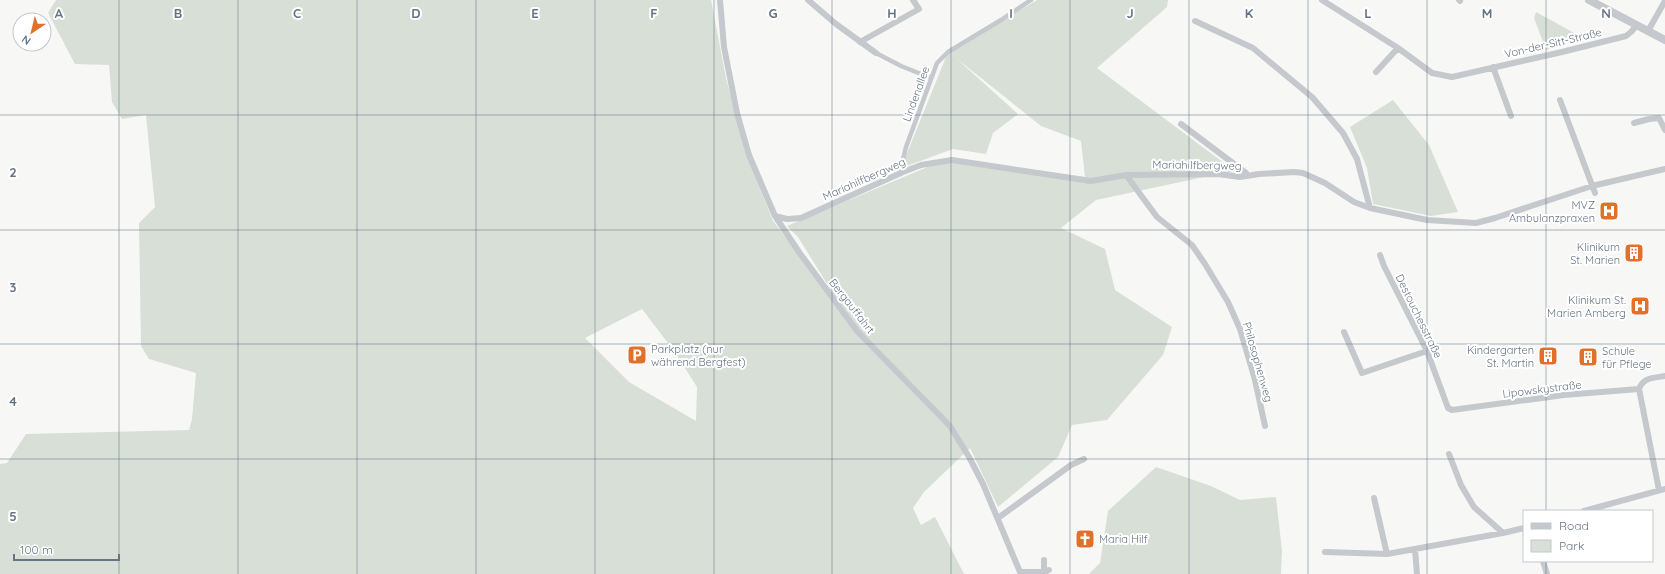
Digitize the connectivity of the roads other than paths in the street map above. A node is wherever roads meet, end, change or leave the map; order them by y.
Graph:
1 (720, 0) edge
2 (808, 0) edge
3 (913, 0) edge
4 (1031, 0) edge
5 (1322, 0) edge
6 (1589, 0) edge
7 (1665, 1) edge
8 (1195, 21) dead end
9 (1637, 25) junction
10 (1648, 31) junction
11 (1665, 40) edge
12 (860, 42) junction
13 (1398, 48) junction
14 (876, 53) joint
15 (1493, 67) junction
16 (1376, 72) dead end
17 (931, 78) junction
18 (1560, 100) dead end
19 (1511, 116) dead end
20 (1634, 123) dead end
21 (1181, 124) dead end
22 (1665, 130) edge
23 (1665, 169) edge
24 (903, 172) junction
25 (1126, 175) junction
26 (1247, 176) junction
27 (1592, 186) junction
28 (1595, 193) dead end
29 (1370, 208) junction
30 (775, 216) junction
31 (1380, 255) dead end
32 (1344, 332) dead end
33 (1427, 350) junction
34 (1665, 376) edge
35 (1639, 389) junction
36 (1448, 408) joint
37 (1265, 426) dead end
38 (1449, 454) dead end
39 (1084, 459) dead end
40 (1662, 490) edge
41 (1374, 498) dead end
42 (1588, 510) edge
43 (998, 518) junction
44 (1523, 528) edge
45 (1503, 533) junction
46 (1416, 549) junction
47 (1325, 552) dead end
48 (1387, 554) junction
49 (1044, 560) dead end
50 (1543, 562) edge
51 (1417, 574) edge
52 (1547, 574) edge

1 - 30 street, Bergauffahrt
2 - 12 street
3 - 12 street
4 - 17 street, Lindenallee
5 - 13 street, Von-der-Sitt-Straße
6 - 9 street
7 - 10 street
8 - 29 street
9 - 10 street
9 - 15 street, Von-der-Sitt-Straße
10 - 11 street
12 - 14 street
13 - 15 street, Von-der-Sitt-Straße
13 - 16 street
14 - 17 street
15 - 19 street, Von-der-Sitt-Straße
17 - 24 street, Lindenallee
18 - 27 street
20 - 22 street
21 - 26 street
23 - 27 street, Mariahilfbergweg
24 - 25 street, Mariahilfbergweg
24 - 30 street, Mariahilfbergweg
25 - 26 street, Mariahilfbergweg
25 - 37 street, Philosophenweg
26 - 29 street, Mariahilfbergweg
27 - 28 street
27 - 29 street, Mariahilfbergweg
30 - 43 street, Bergauffahrt
31 - 33 street, Destouchesstraße
32 - 33 street
33 - 36 street, Destouchesstraße
34 - 35 street
35 - 36 street, Lipowskystraße
35 - 40 street
38 - 45 street
39 - 43 street
40 - 42 street
41 - 48 street
43 - 49 street, Bergauffahrt
44 - 45 street
45 - 46 street
46 - 48 street
46 - 51 street
47 - 48 street
50 - 52 street

